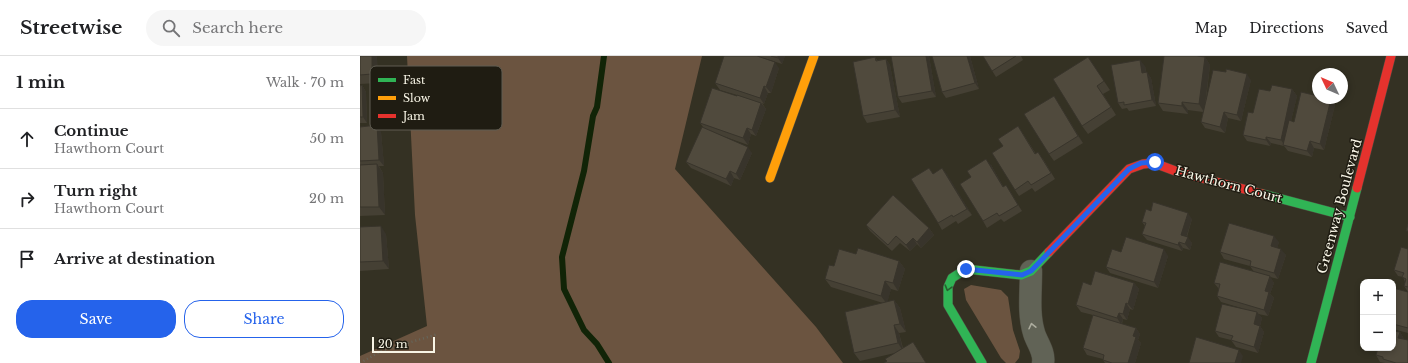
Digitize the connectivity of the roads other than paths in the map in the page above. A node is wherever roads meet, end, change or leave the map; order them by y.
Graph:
1 (814, 56) edge
2 (1391, 56) edge
3 (770, 178) dead end
4 (1350, 217) junction
5 (1031, 271) junction
6 (982, 363) edge
7 (1043, 363) edge
8 (1311, 363) edge

1 - 3 street
2 - 4 street, Greenway Boulevard
4 - 5 street, Hawthorn Court
4 - 8 street, Greenway Boulevard
5 -> 6 street
7 -> 5 street

